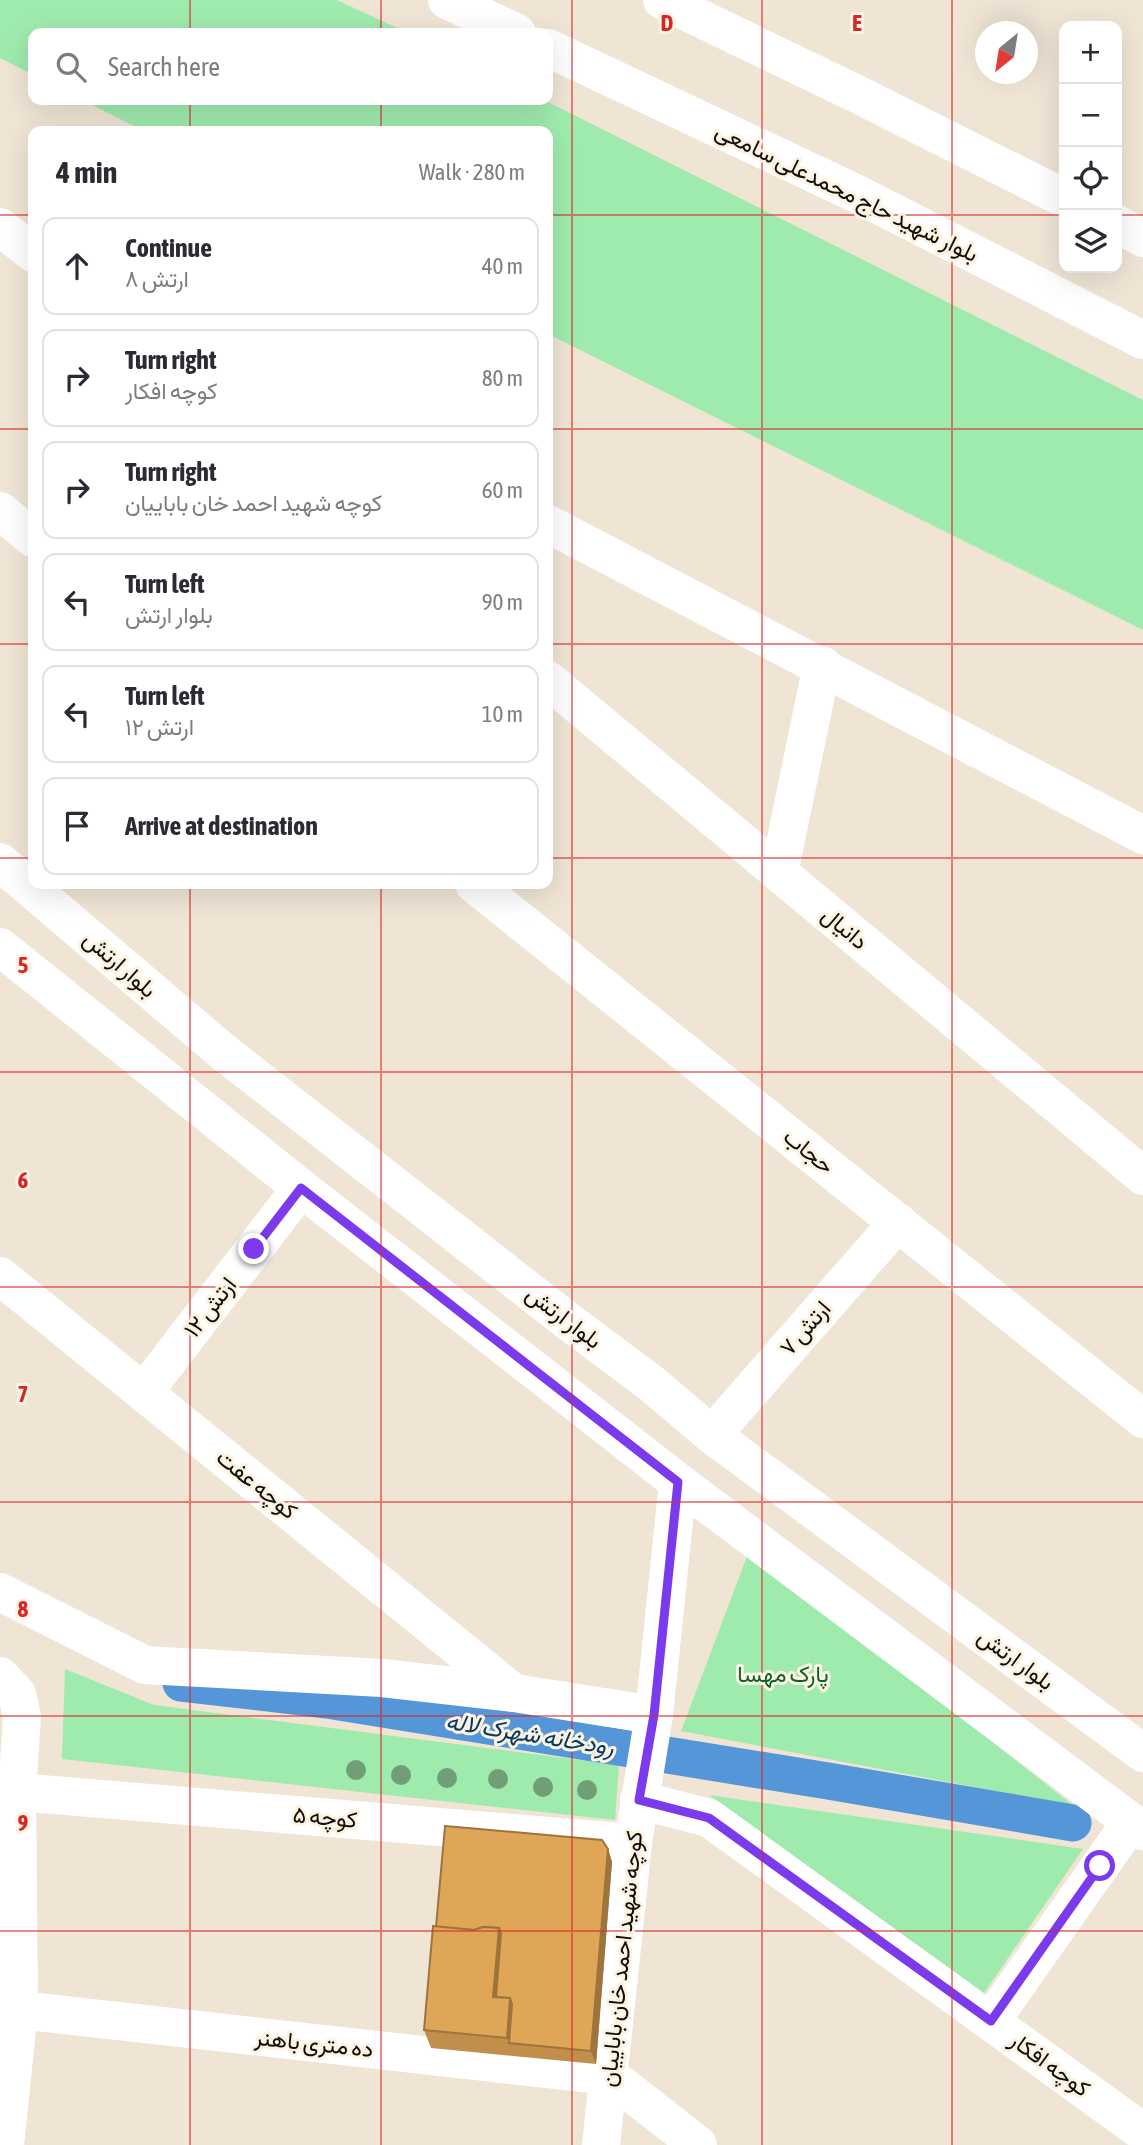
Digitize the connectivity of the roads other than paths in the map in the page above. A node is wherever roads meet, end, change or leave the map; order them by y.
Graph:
1 (447, 0) edge
2 (662, 0) edge
3 (506, 28) edge
4 (553, 50) edge
5 (1059, 195) edge
6 (1122, 226) edge
7 (0, 227) edge
8 (1143, 236) edge
9 (28, 249) edge
10 (1143, 341) edge
11 (0, 512) edge
12 (553, 527) edge
13 (28, 533) edge
14 (822, 665) junction
15 (553, 684) edge
16 (1143, 835) edge
17 (0, 862) edge
18 (779, 873) junction
19 (28, 886) edge
20 (32, 889) edge
21 (480, 889) edge
22 (0, 947) edge
23 (222, 1051) junction
24 (187, 1096) junction
25 (1143, 1176) edge
26 (301, 1188) junction
27 (898, 1222) junction
28 (0, 1276) edge
29 (144, 1392) junction
30 (1143, 1419) edge
31 (712, 1435) junction
32 (678, 1482) junction
33 (0, 1592) edge
34 (0, 1676) edge
35 (513, 1693) junction
36 (652, 1725) junction
37 (1141, 1750) edge
38 (16, 1792) junction
39 (640, 1792) junction
40 (1137, 1827) edge
41 (633, 1843) junction
42 (19, 2010) junction
43 (991, 2021) junction
44 (610, 2076) junction
45 (1143, 2132) edge
46 (5, 2145) edge
47 (601, 2145) edge
48 (698, 2145) edge

1 - 3 street
2 - 5 street
4 - 10 street, بلوار شهید حاج محمدعلی سامعی
6 - 8 street
7 - 9 street
11 - 13 street
12 - 14 street
14 - 16 street
14 - 18 street
15 - 18 street, دانیال
17 - 19 street, بلوار ارتش
18 - 25 street, دانیال
20 - 23 street, بلوار ارتش
21 - 27 street, حجاب
22 - 24 street
23 - 24 street
23 - 31 street, بلوار ارتش
24 - 26 street
26 - 29 street, ارتش ۱۲
26 - 32 street
27 - 30 street, حجاب
27 - 31 street, ارتش ۷
28 - 29 street, کوچه عفت
29 - 35 street, کوچه عفت
31 - 32 street, ارتش ۷
31 - 37 street, بلوار ارتش
32 - 36 street, کوچه شهید احمد خان باباییان
32 - 40 street
33 - 35 street
34 - 38 street
35 - 36 street
36 - 39 street, کوچه شهید احمد خان باباییان
38 - 41 street, کوچه ۵
38 - 42 street
39 - 41 street, کوچه شهید احمد خان باباییان
39 - 43 street, کوچه افکار
40 - 43 street
41 - 44 street, کوچه شهید احمد خان باباییان
42 - 44 street, ده متری باهنر
42 - 46 street
43 - 45 street, کوچه افکار
44 - 47 street, کوچه شهید احمد خان باباییان
44 - 48 street

